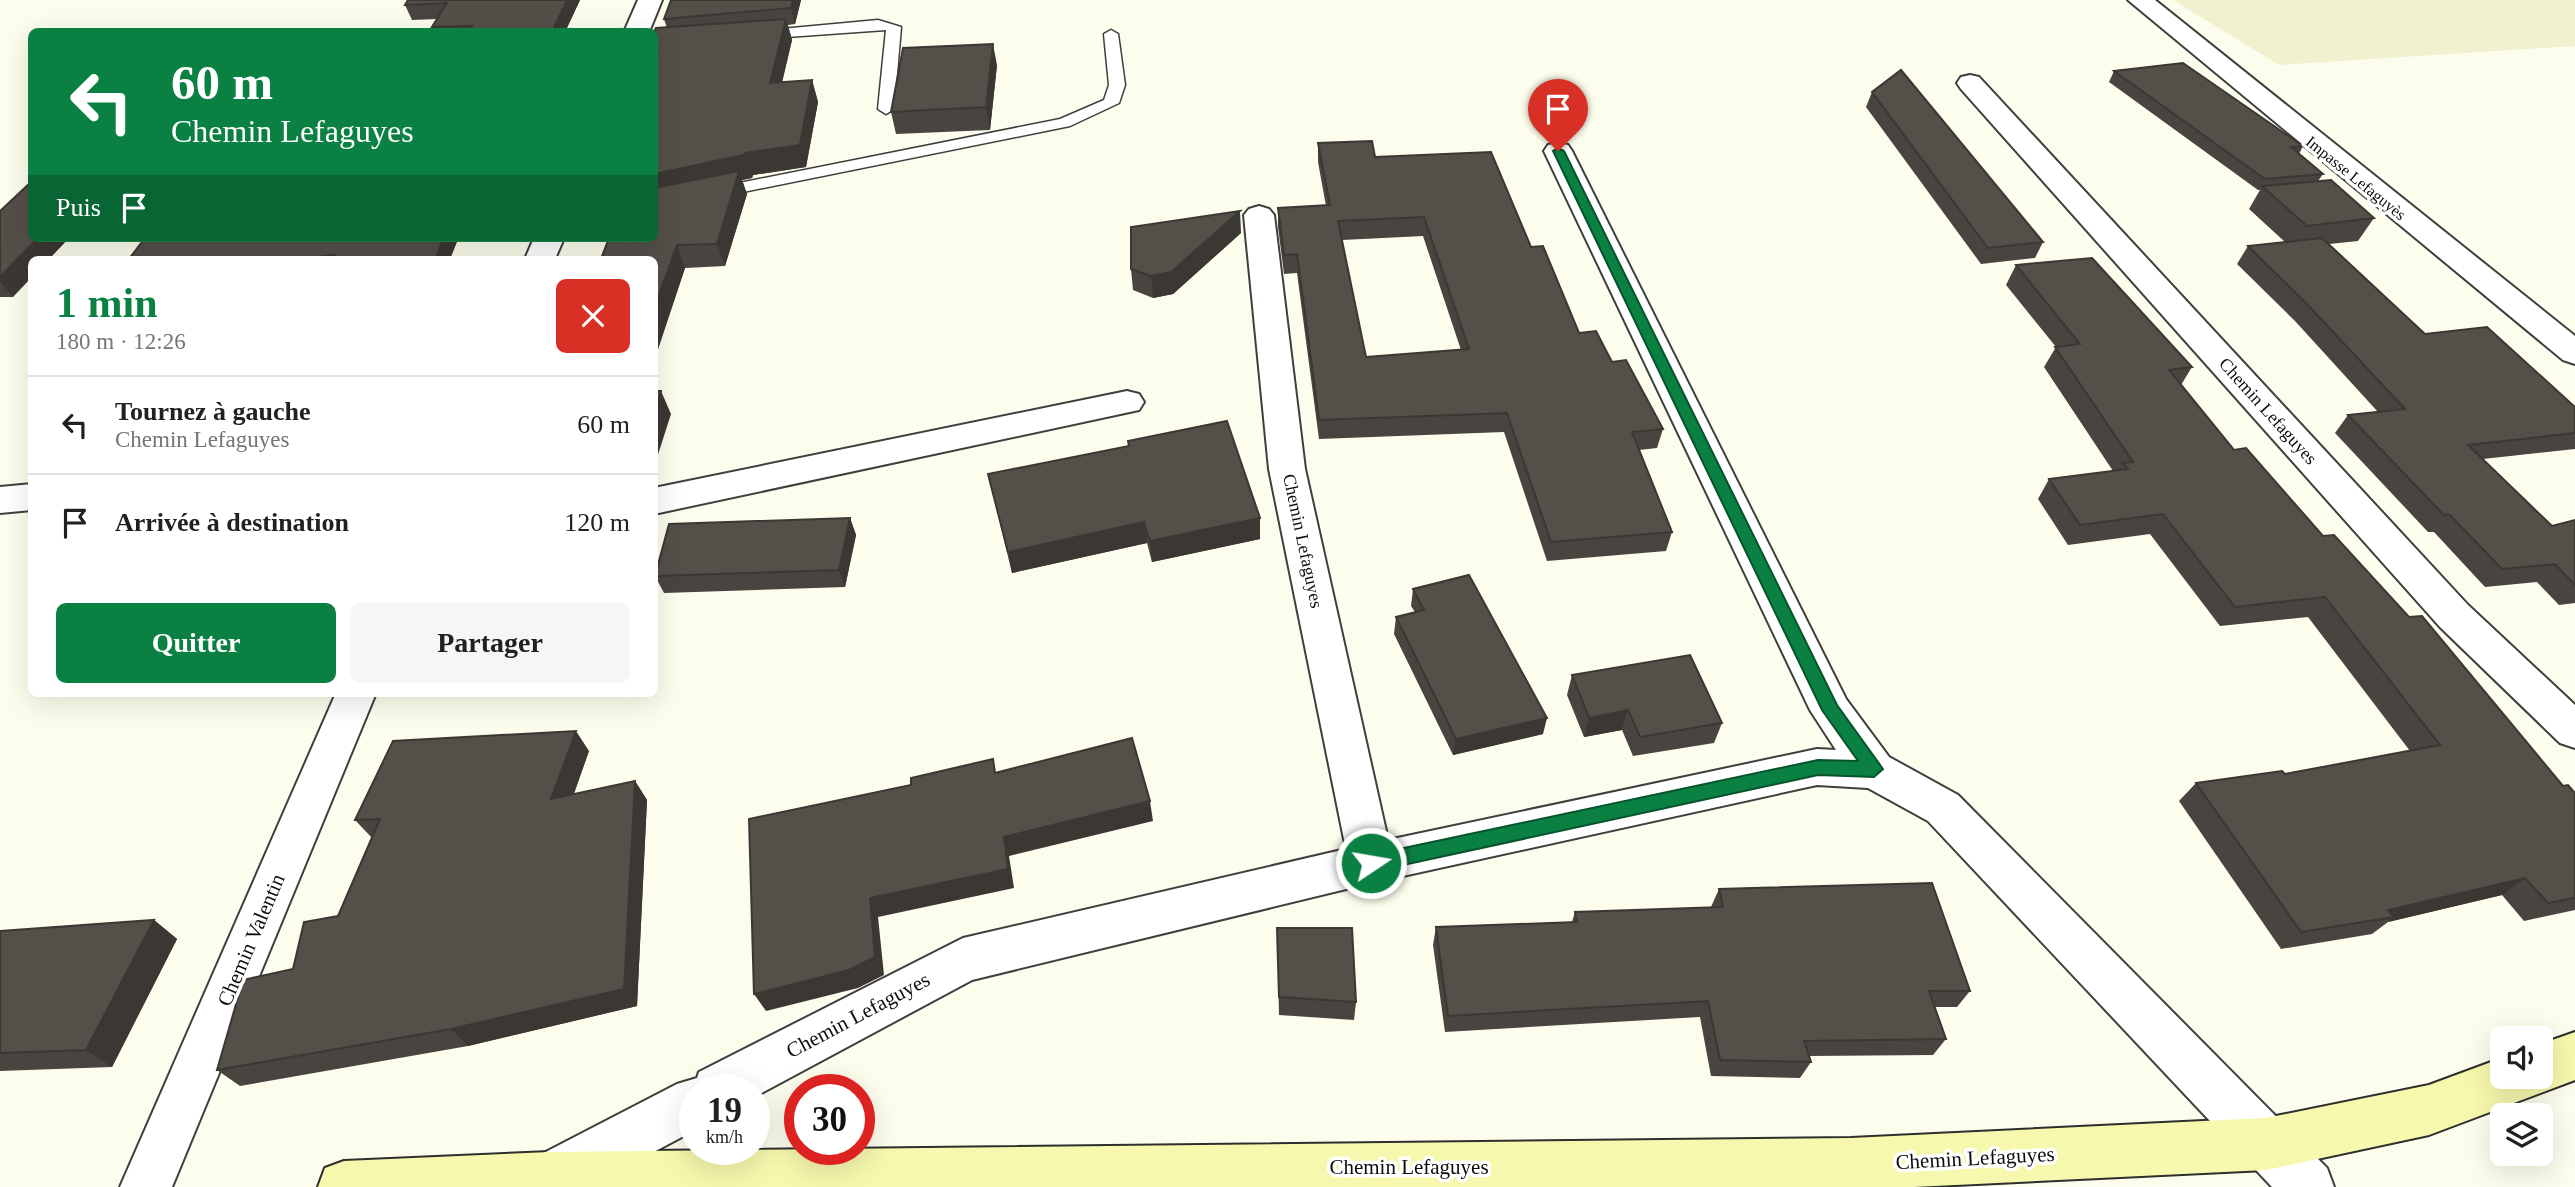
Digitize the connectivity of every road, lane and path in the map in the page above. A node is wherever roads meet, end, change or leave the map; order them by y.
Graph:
1 (650, 0) edge
2 (2140, 0) edge
3 (638, 28) edge
4 (1111, 34) dead end
5 (747, 36) edge
6 (1970, 83) dead end
7 (886, 109) dead end
8 (1558, 151) dead end
9 (658, 204) edge
10 (1258, 215) dead end
11 (2575, 353) edge
12 (1127, 402) dead end
13 (28, 497) edge
14 (0, 500) edge
15 (658, 500) edge
16 (354, 697) edge
17 (2575, 731) edge
18 (1874, 769) junction
19 (1371, 863) junction
20 (2575, 1055) edge
21 (2553, 1063) edge
22 (747, 1074) edge
23 (2490, 1087) edge
24 (679, 1110) edge
25 (2266, 1144) junction
26 (1853, 1175) edge
27 (550, 1178) junction
28 (1234, 1178) edge
29 (146, 1187) edge
30 (344, 1187) edge
31 (2308, 1187) edge

1 - 3 street
2 - 11 street, Impasse Lefaguyès
4 - 9 lane
5 - 7 lane
6 - 17 street, Chemin Lefaguyes
8 - 18 street, Chemin Lefaguyes
10 - 19 street, Chemin Lefaguyes
12 - 15 street
13 - 14 street
16 - 29 street, Chemin Valentin
18 - 19 street, Chemin Lefaguyes
18 - 25 street, Chemin Lefaguyes
19 - 22 street, Chemin Lefaguyes
20 - 21 main road
23 - 25 main road, Chemin Lefaguyes
24 - 27 street, Chemin Lefaguyes
25 - 26 main road, Chemin Lefaguyes
25 - 31 street
26 - 28 main road, Chemin Lefaguyes
27 - 28 main road, Chemin Lefaguyes
27 - 30 main road, Chemin Lefaguyes

